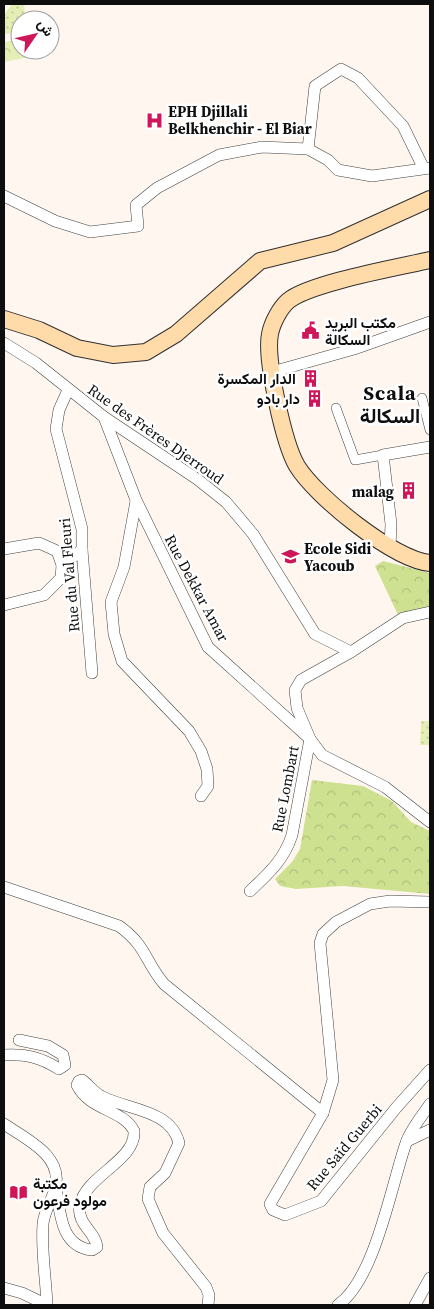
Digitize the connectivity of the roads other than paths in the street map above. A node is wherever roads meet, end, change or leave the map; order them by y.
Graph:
1 (308, 149) junction
2 (427, 168) edge
3 (4, 196) edge
4 (430, 199) edge
5 (430, 260) edge
6 (4, 319) edge
7 (430, 322) edge
8 (4, 343) edge
9 (272, 372) junction
10 (68, 390) junction
11 (422, 398) dead end
12 (336, 408) dead end
13 (104, 417) junction
14 (430, 430) edge
15 (430, 447) edge
16 (383, 455) junction
17 (136, 500) junction
18 (390, 547) junction
19 (4, 549) edge
20 (82, 550) junction
21 (430, 563) edge
22 (62, 565) junction
23 (4, 605) edge
24 (430, 612) edge
25 (352, 652) junction
26 (92, 673) dead end
27 (310, 739) junction
28 (201, 796) dead end
29 (430, 822) edge
30 (4, 887) edge
31 (250, 891) dead end
32 (430, 902) edge
33 (18, 1040) dead end
34 (4, 1055) edge
35 (430, 1070) edge
36 (430, 1104) edge
37 (323, 1113) junction
38 (4, 1124) edge
39 (430, 1130) edge
40 (406, 1141) junction
41 (56, 1187) junction
42 (430, 1278) edge
43 (4, 1288) edge
44 (47, 1305) edge
45 (208, 1305) edge
46 (338, 1305) edge
47 (415, 1305) edge

1 - 2 street
1 - 2 street
1 - 3 street
4 - 6 main road
5 - 9 main road
7 - 9 street
8 - 10 street, Rue des Frères Djerroud
9 - 18 main road
10 - 13 street, Rue des Frères Djerroud
10 - 20 street, Rue du Val Fleuri
11 - 14 street
12 - 16 street
13 - 17 street, Rue Dekkar Amar
13 - 25 street, Rue des Frères Djerroud
15 - 16 street
16 - 18 street
17 - 27 street, Rue Dekkar Amar
17 - 28 street
18 - 21 main road
19 - 22 street
20 - 22 street
20 - 26 street, Rue du Val Fleuri
22 - 23 street
24 - 25 street
25 - 27 street, Rue Lombart
27 - 29 street
27 - 31 street, Rue Lombart
30 - 37 street
32 - 37 street
33 - 34 street
35 - 37 street, Rue Saïd Guerbi
36 - 40 street
38 - 41 street
39 - 40 street
40 - 46 street
41 - 44 street
41 - 45 street
42 - 47 street
43 - 44 street

